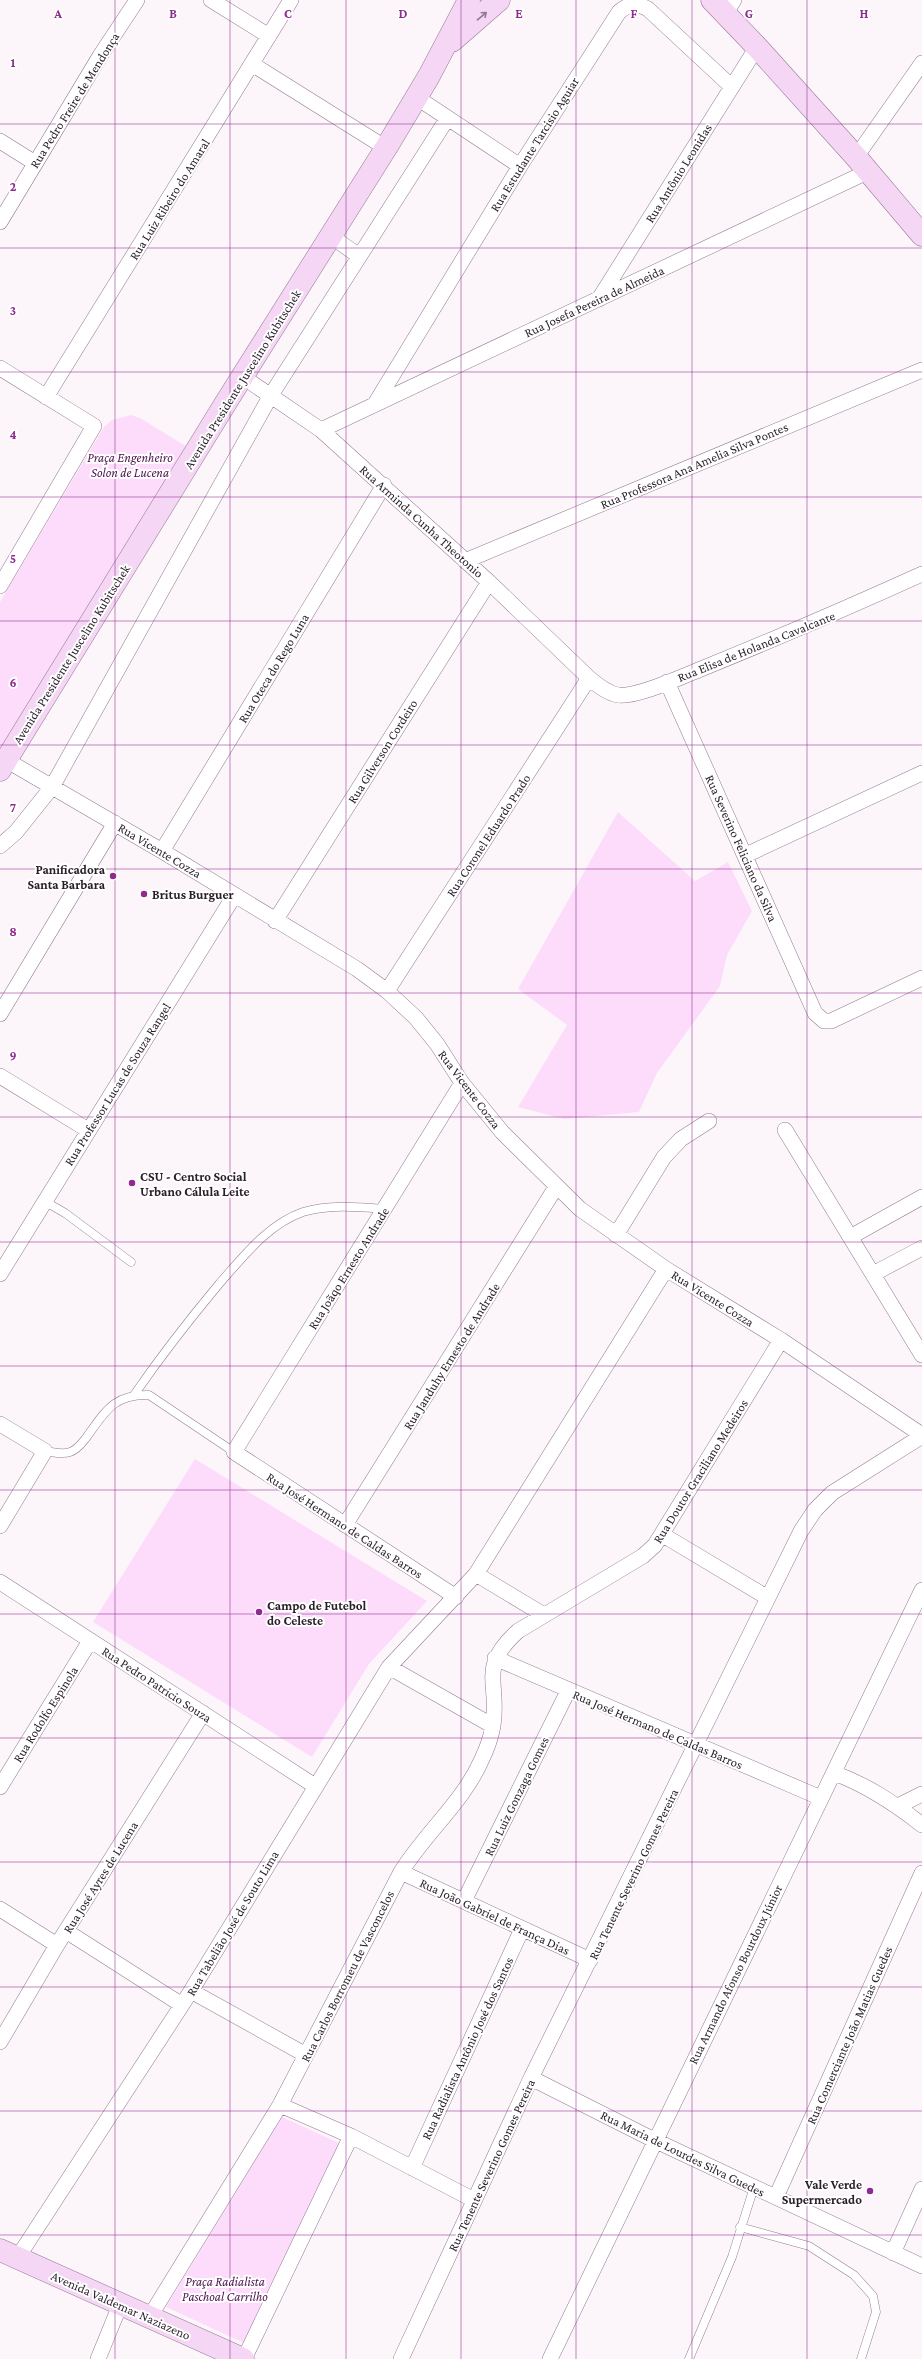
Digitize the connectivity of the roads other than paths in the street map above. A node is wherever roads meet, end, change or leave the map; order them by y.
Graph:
1 (137, 0) edge
2 (211, 0) edge
3 (291, 0) edge
4 (469, 0) edge
5 (499, 0) edge
6 (724, 5) edge
7 (269, 36) junction
8 (757, 46) junction
9 (443, 48) junction
10 (922, 63) edge
11 (252, 64) junction
12 (732, 87) junction
13 (416, 97) junction
14 (448, 119) junction
15 (0, 141) edge
16 (386, 148) junction
17 (35, 163) junction
18 (862, 164) junction
19 (520, 166) junction
20 (0, 222) edge
21 (922, 235) edge
22 (332, 237) junction
23 (359, 256) junction
24 (599, 299) junction
25 (0, 368) edge
26 (922, 370) edge
27 (243, 377) junction
28 (271, 395) junction
29 (46, 397) junction
30 (375, 404) junction
31 (321, 430) junction
32 (384, 485) junction
33 (465, 561) junction
34 (922, 574) edge
35 (489, 582) junction
36 (0, 586) edge
37 (589, 678) junction
38 (667, 682) junction
39 (3, 765) edge
40 (922, 773) edge
41 (52, 787) junction
42 (115, 823) junction
43 (0, 846) edge
44 (162, 851) junction
45 (746, 855) junction
46 (234, 896) junction
47 (275, 921) junction
48 (922, 978) edge
49 (387, 991) junction
50 (0, 1014) edge
51 (0, 1076) edge
52 (462, 1083) junction
53 (709, 1121) dead end
54 (88, 1130) junction
55 (786, 1130) dead end
56 (556, 1187) junction
57 (922, 1197) edge
58 (44, 1201) junction
59 (385, 1209) junction
60 (616, 1235) junction
61 (852, 1236) junction
62 (922, 1248) edge
63 (131, 1262) dead end
64 (666, 1269) junction
65 (0, 1274) edge
66 (873, 1274) junction
67 (781, 1340) junction
68 (922, 1355) edge
69 (134, 1395) junction
70 (0, 1424) edge
71 (922, 1436) edge
72 (45, 1451) junction
73 (234, 1452) junction
74 (345, 1525) junction
75 (0, 1526) edge
76 (663, 1535) junction
77 (476, 1574) junction
78 (0, 1582) edge
79 (922, 1590) edge
80 (456, 1597) junction
81 (768, 1598) junction
82 (544, 1615) junction
83 (518, 1631) joint
84 (90, 1640) junction
85 (495, 1658) junction
86 (389, 1667) junction
87 (568, 1691) junction
88 (203, 1713) junction
89 (493, 1726) junction
90 (696, 1746) junction
91 (834, 1773) junction
92 (315, 1786) junction
93 (0, 1787) edge
94 (922, 1794) edge
95 (821, 1798) junction
96 (898, 1806) junction
97 (922, 1825) edge
98 (401, 1872) junction
99 (922, 1873) edge
100 (464, 1900) junction
101 (0, 1909) edge
102 (522, 1929) junction
103 (66, 1931) junction
104 (58, 1945) junction
105 (590, 1960) junction
106 (191, 1991) junction
107 (182, 2005) junction
108 (0, 2042) edge
109 (306, 2055) junction
110 (531, 2078) junction
111 (280, 2105) junction
112 (352, 2136) junction
113 (654, 2140) junction
114 (412, 2168) junction
115 (754, 2187) junction
116 (922, 2189) edge
117 (776, 2197) junction
118 (474, 2200) junction
119 (740, 2227) junction
120 (893, 2253) junction
121 (9, 2254) edge
122 (922, 2266) edge
123 (120, 2305) junction
124 (149, 2318) junction
125 (98, 2359) edge
126 (243, 2359) edge
127 (401, 2359) edge
128 (550, 2359) edge
129 (689, 2359) edge
130 (860, 2359) edge

1 - 17 street, Rua Pedro Freire de Mendonça
2 - 7 street
3 - 7 street, Rua Luiz Ribeiro do Amaral
4 - 9 main road, Avenida Presidente Juscelino Kubitschek
9 -> 5 main road
6 - 8 main road
7 - 11 street, Rua Luiz Ribeiro do Amaral
8 - 12 street, Rua Antônio Leonidas
8 - 18 main road
9 - 13 main road, Avenida Presidente Juscelino Kubitschek
10 - 18 street
11 - 16 street
11 - 29 street, Rua Luiz Ribeiro do Amaral
12 - 19 street, Rua Estudante Tarcisio Aguiar
12 - 24 street, Rua Antônio Leonidas
13 - 14 street
13 - 16 main road, Avenida Presidente Juscelino Kubitschek
14 - 19 street
14 - 23 street
15 - 17 street
16 - 22 main road, Avenida Presidente Juscelino Kubitschek
17 - 20 street, Rua Pedro Freire de Mendonça
18 - 21 main road
18 - 24 street, Rua Josefa Pereira de Almeida
19 - 30 street, Rua Estudante Tarcisio Aguiar
22 - 23 street
22 - 27 main road, Avenida Presidente Juscelino Kubitschek
23 - 28 street
24 - 30 street, Rua Josefa Pereira de Almeida
25 - 29 street
26 - 33 street, Rua Professora Ana Amelia Silva Pontes
27 - 28 street, Rua Arminda Cunha Theotonio
27 - 39 main road, Avenida Presidente Juscelino Kubitschek
28 - 31 street, Rua Arminda Cunha Theotonio
28 - 41 street
29 - 36 street
30 - 31 street, Rua Josefa Pereira de Almeida
31 - 32 street, Rua Arminda Cunha Theotonio
32 - 33 street, Rua Arminda Cunha Theotonio
32 - 44 street, Rua Oteca do Rego Luna
33 - 35 street, Rua Arminda Cunha Theotonio
34 - 38 street, Rua Elisa de Holanda Cavalcante
35 - 37 street, Rua Arminda Cunha Theotonio
35 - 47 street, Rua Gilverson Cordeiro
37 - 38 street, Rua Elisa de Holanda Cavalcante
37 - 49 street, Rua Coronel Eduardo Prado
38 - 45 street, Rua Severino Feliciano da Silva
39 - 41 street, Rua Vicente Cozza
40 - 45 street
41 - 42 street, Rua Vicente Cozza
41 - 43 street
42 - 44 street, Rua Vicente Cozza
42 - 50 street
44 - 46 street, Rua Vicente Cozza
45 - 48 street, Rua Severino Feliciano da Silva
46 - 47 street, Rua Vicente Cozza
46 - 54 street, Rua Professor Lucas de Souza Rangel
47 - 49 street, Rua Vicente Cozza
49 - 52 street, Rua Vicente Cozza
51 - 54 street
52 - 56 street, Rua Vicente Cozza
52 - 59 street, Rua Joãqo Ernesto Andrade
53 - 60 street
54 - 58 street, Rua Professor Lucas de Souza Rangel
55 - 61 street
56 - 60 street, Rua Vicente Cozza
56 - 74 street, Rua Janduhy Ernesto de Andrade
57 - 61 street
58 - 63 lane
58 - 65 street, Rua Professor Lucas de Souza Rangel
59 - 69 lane
59 - 73 street, Rua Joãqo Ernesto Andrade
60 - 64 street, Rua Vicente Cozza
61 - 66 street
62 - 66 street
64 - 67 street, Rua Vicente Cozza
64 - 77 street
66 - 68 street
67 - 71 street, Rua Vicente Cozza
67 - 76 street, Rua Doutor Graciliano Medeiros
69 - 72 lane
69 - 73 lane
70 - 72 street
71 - 81 street, Rua Tenente Severino Gomes Pereira
72 - 75 street
73 - 74 street, Rua José Hermano de Caldas Barros
74 - 80 street, Rua José Hermano de Caldas Barros
76 - 81 street
76 - 82 street, Rua Doutor Graciliano Medeiros
77 - 80 street
77 - 82 street
78 - 84 street, Rua Pedro Patricio Souza
79 - 91 street, Rua Armando Afonso Bourdoux Júnior
80 - 86 street, Rua Tabelião José de Souto Lima
81 - 90 street, Rua Tenente Severino Gomes Pereira
82 - 83 street, Rua Doutor Graciliano Medeiros
83 - 85 street, Rua Carlos Borromeu de Vasconcelos
84 - 88 street, Rua Pedro Patricio Souza
84 - 93 street, Rua Rodolfo Espinola
85 - 87 street, Rua José Hermano de Caldas Barros
85 - 89 street, Rua Carlos Borromeu de Vasconcelos
86 - 89 street
86 - 92 street, Rua Tabelião José de Souto Lima
87 - 90 street, Rua José Hermano de Caldas Barros
87 - 100 street, Rua Luiz Gonzaga Gomes
88 - 92 street, Rua Pedro Patricio Souza
88 - 103 street, Rua José Ayres de Lucena
89 - 98 street, Rua Carlos Borromeu de Vasconcelos
90 - 95 street, Rua José Hermano de Caldas Barros
90 - 105 street, Rua Tenente Severino Gomes Pereira
91 - 95 street, Rua Armando Afonso Bourdoux Júnior
91 - 96 street
92 - 106 street, Rua Tabelião José de Souto Lima
94 - 96 street
95 - 113 street, Rua Armando Afonso Bourdoux Júnior
96 - 97 street
98 - 100 street, Rua João Gabriel de França Dias
98 - 109 street, Rua Carlos Borromeu de Vasconcelos
99 - 117 street, Rua Comerciante João Matias Guedes
100 - 102 street, Rua João Gabriel de França Dias
101 - 104 street
102 - 105 street, Rua João Gabriel de França Dias
102 - 114 street, Rua Radialista Antônio José dos Santos
103 - 104 street, Rua José Ayres de Lucena
103 - 107 street
104 - 108 street, Rua José Ayres de Lucena
105 - 110 street, Rua Tenente Severino Gomes Pereira
106 - 107 street, Rua Tabelião José de Souto Lima
106 - 109 street
107 - 121 street, Rua Tabelião José de Souto Lima
109 - 111 street, Rua Carlos Borromeu de Vasconcelos
110 - 113 street, Rua Maria de Lourdes Silva Guedes
110 - 118 street, Rua Tenente Severino Gomes Pereira
111 - 112 street
111 - 124 street, Rua Carlos Borromeu de Vasconcelos
112 - 114 street
112 - 126 street
113 - 115 street, Rua Maria de Lourdes Silva Guedes
113 - 128 street, Rua Armando Afonso Bourdoux Júnior
114 - 118 street
115 - 117 street, Rua Maria de Lourdes Silva Guedes
115 - 119 lane
116 - 120 street
117 - 120 street, Rua Maria de Lourdes Silva Guedes
118 - 127 street, Rua Tenente Severino Gomes Pereira
119 - 129 lane
119 - 130 lane
120 - 122 street, Rua Maria de Lourdes Silva Guedes
121 - 123 main road, Avenida Valdemar Naziazeno
123 - 124 main road, Avenida Valdemar Naziazeno
123 - 125 street
124 - 126 main road, Avenida Valdemar Naziazeno

